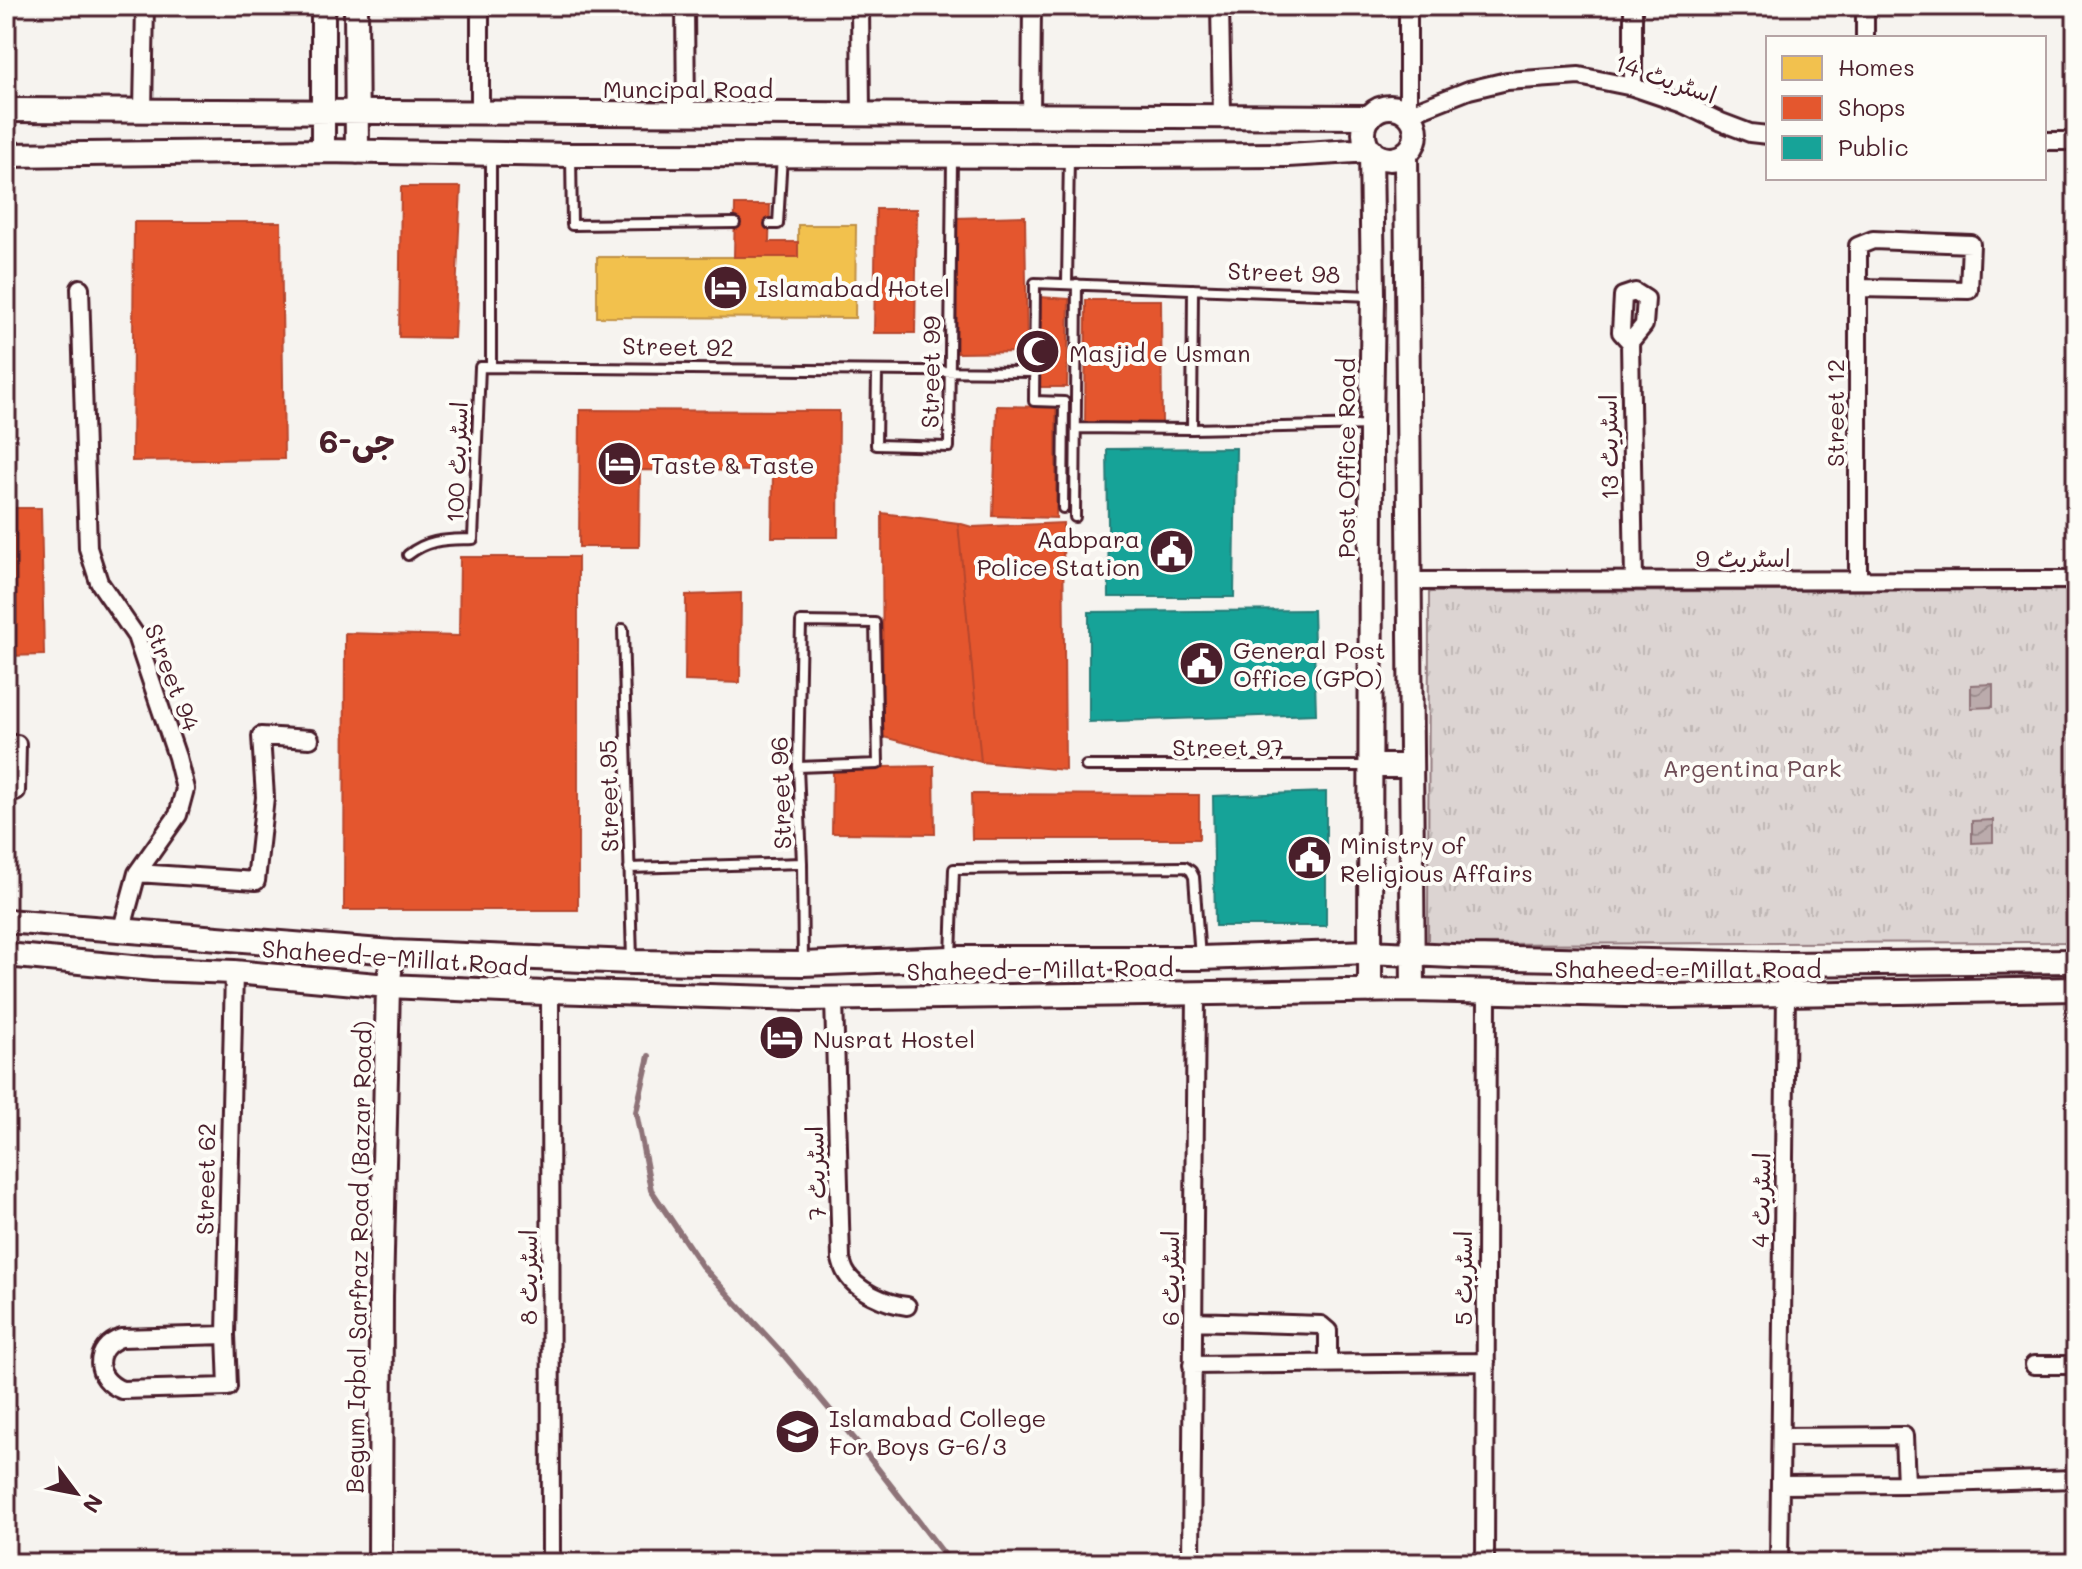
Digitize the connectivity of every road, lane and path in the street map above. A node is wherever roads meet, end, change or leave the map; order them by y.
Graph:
1 (145, 6) edge
2 (323, 6) edge
3 (356, 6) edge
4 (480, 6) edge
5 (685, 6) edge
6 (860, 6) edge
7 (1032, 6) edge
8 (1220, 6) edge
9 (1408, 6) edge
10 (1633, 6) edge
11 (1865, 6) edge
12 (1865, 36) edge
13 (1633, 87) junction
14 (6, 110) edge
15 (143, 110) junction
16 (323, 111) junction
17 (356, 112) junction
18 (480, 114) junction
19 (861, 114) junction
20 (1408, 114) junction
21 (686, 115) junction
22 (1222, 115) junction
23 (1031, 116) junction
24 (1370, 117) junction
25 (1766, 135) edge
26 (2046, 141) edge
27 (2076, 141) edge
28 (1371, 150) junction
29 (323, 151) junction
30 (357, 152) junction
31 (1323, 153) junction
32 (1406, 153) junction
33 (491, 154) junction
34 (782, 154) junction
35 (952, 154) junction
36 (6, 155) edge
37 (571, 155) junction
38 (1069, 155) junction
39 (1372, 193) junction
40 (735, 223) dead end
41 (770, 224) dead end
42 (1067, 284) junction
43 (1077, 284) junction
44 (80, 288) dead end
45 (1858, 288) junction
46 (1193, 289) junction
47 (1373, 296) junction
48 (1630, 342) junction
49 (480, 367) joint
50 (491, 367) junction
51 (951, 370) junction
52 (877, 372) junction
53 (1035, 372) junction
54 (1371, 425) junction
55 (1077, 428) junction
56 (1192, 429) junction
57 (1063, 508) dead end
58 (1075, 517) dead end
59 (408, 555) dead end
60 (1858, 580) junction
61 (2076, 580) edge
62 (1410, 581) junction
63 (1634, 581) junction
64 (623, 629) dead end
65 (310, 739) dead end
66 (6, 744) edge
67 (1086, 766) dead end
68 (1370, 766) junction
69 (1411, 766) junction
70 (798, 767) junction
71 (6, 791) edge
72 (802, 863) junction
73 (629, 868) junction
74 (137, 873) junction
75 (6, 921) edge
76 (121, 932) junction
77 (393, 952) junction
78 (1370, 952) junction
79 (1413, 953) junction
80 (6, 955) edge
81 (951, 958) junction
82 (1200, 958) junction
83 (2076, 961) edge
84 (632, 962) junction
85 (803, 964) junction
86 (1784, 964) junction
87 (234, 972) junction
88 (388, 986) junction
89 (2076, 989) edge
90 (1413, 990) junction
91 (550, 991) junction
92 (1370, 991) junction
93 (1196, 993) junction
94 (1487, 993) junction
95 (1786, 995) junction
96 (803, 999) junction
97 (834, 999) junction
98 (907, 1306) dead end
99 (1193, 1321) junction
100 (226, 1335) junction
101 (1486, 1362) junction
102 (1328, 1364) junction
103 (1192, 1365) junction
104 (2034, 1365) dead end
105 (2076, 1365) edge
106 (1781, 1437) junction
107 (2076, 1479) edge
108 (1906, 1484) junction
109 (1780, 1485) junction
110 (380, 1563) edge
111 (551, 1563) edge
112 (1191, 1563) edge
113 (1485, 1563) edge
114 (1779, 1563) edge

1 - 15 street
2 - 16 street
3 - 17 street
4 - 18 street
5 - 21 street
6 - 19 street
7 - 23 street
8 - 22 street
9 - 20 street
10 - 13 street
11 - 12 street
13 - 20 street, اسٹریٹ 14
13 - 25 street, اسٹریٹ 14
14 - 15 street, Muncipal Road
15 - 16 street, Muncipal Road
16 - 17 street, Muncipal Road
16 - 29 street
17 - 18 street, Muncipal Road
17 - 30 street
18 - 21 street, Muncipal Road
19 - 21 street, Muncipal Road
19 - 23 street, Muncipal Road
20 - 24 street
20 - 32 street
22 - 23 street, Muncipal Road
22 - 24 street, Muncipal Road
24 - 28 street
26 - 27 street
28 - 31 street
28 - 32 street
28 - 39 street, Post Office Road
29 - 30 street
29 - 36 street
30 - 33 street
31 - 38 street
31 - 39 street
32 - 62 street
33 - 37 street
33 - 50 lane
34 - 35 street
34 - 37 street
34 - 41 lane
35 - 38 street
35 - 51 lane, Street 99
37 - 40 lane
38 - 42 lane
39 - 47 street, Post Office Road
42 - 43 lane, Street 98
42 - 53 lane, Street 98
43 - 46 lane, Street 98
43 - 55 lane
44 - 74 street, Street 94
45 - 45 street, Street 12
45 - 60 street, Street 12
46 - 47 lane, Street 98
46 - 56 lane
47 - 54 street, Post Office Road
48 - 48 street, اسٹریٹ 13
48 - 63 street, اسٹریٹ 13
49 - 50 lane, Street 92
49 - 59 lane, اسٹریٹ 100
50 - 52 lane, Street 92
51 - 52 lane, Street 92
51 - 52 lane, Street 99
51 - 53 lane, Street 92
53 - 57 lane
54 - 56 lane
54 - 68 street, Post Office Road
55 - 56 lane
55 - 58 lane
60 - 61 street, اسٹریٹ 9
60 - 63 street, اسٹریٹ 9
62 - 63 street, اسٹریٹ 9
62 - 69 street
64 - 73 lane, Street 95
65 - 74 street
66 - 71 street
67 - 68 lane, Street 97
68 - 69 street
68 - 78 street, Post Office Road
69 - 79 street
70 - 70 lane, Street 96
70 - 72 lane, Street 96
72 - 73 lane
72 - 85 lane, Street 96
73 - 84 lane, Street 95
74 - 76 street, Street 94
75 - 76 street, Shaheed-e-Millat Road
76 - 77 street, Shaheed-e-Millat Road
77 - 84 street, Shaheed-e-Millat Road
77 - 88 street, Begum Iqbal Sarfraz Road (Bazar Road)
78 - 79 street, Shaheed-e-Millat Road
78 - 82 street, Shaheed-e-Millat Road
78 - 92 street, Post Office Road
79 - 86 street, Shaheed-e-Millat Road
79 - 90 street
80 - 87 street, Shaheed-e-Millat Road
81 - 82 street, Shaheed-e-Millat Road
81 - 82 lane
81 - 85 street, Shaheed-e-Millat Road
83 - 86 street, Shaheed-e-Millat Road
84 - 85 street, Shaheed-e-Millat Road
85 - 96 street
86 - 95 street, اسٹریٹ 4
87 - 88 street, Shaheed-e-Millat Road
87 - 100 street, Street 62
88 - 91 street, Shaheed-e-Millat Road
88 - 110 street, Begum Iqbal Sarfraz Road (Bazar Road)
89 - 95 street, Shaheed-e-Millat Road
90 - 92 street, Shaheed-e-Millat Road
90 - 94 street, Shaheed-e-Millat Road
91 - 96 street, Shaheed-e-Millat Road
91 - 111 street, اسٹریٹ 8
92 - 93 street, Shaheed-e-Millat Road
93 - 97 street, Shaheed-e-Millat Road
93 - 99 street, اسٹریٹ 6
94 - 95 street, Shaheed-e-Millat Road
94 - 101 street, اسٹریٹ 5
95 - 106 street, اسٹریٹ 4
96 - 97 street, Shaheed-e-Millat Road
97 - 98 street, اسٹریٹ 7
99 - 102 street
99 - 103 street, اسٹریٹ 6
100 - 100 street, Street 62
101 - 102 street
101 - 113 street, اسٹریٹ 5
102 - 103 street
103 - 112 street, اسٹریٹ 6
104 - 105 street
106 - 108 street
106 - 109 street, اسٹریٹ 4
107 - 108 street
108 - 109 street
109 - 114 street, اسٹریٹ 4

